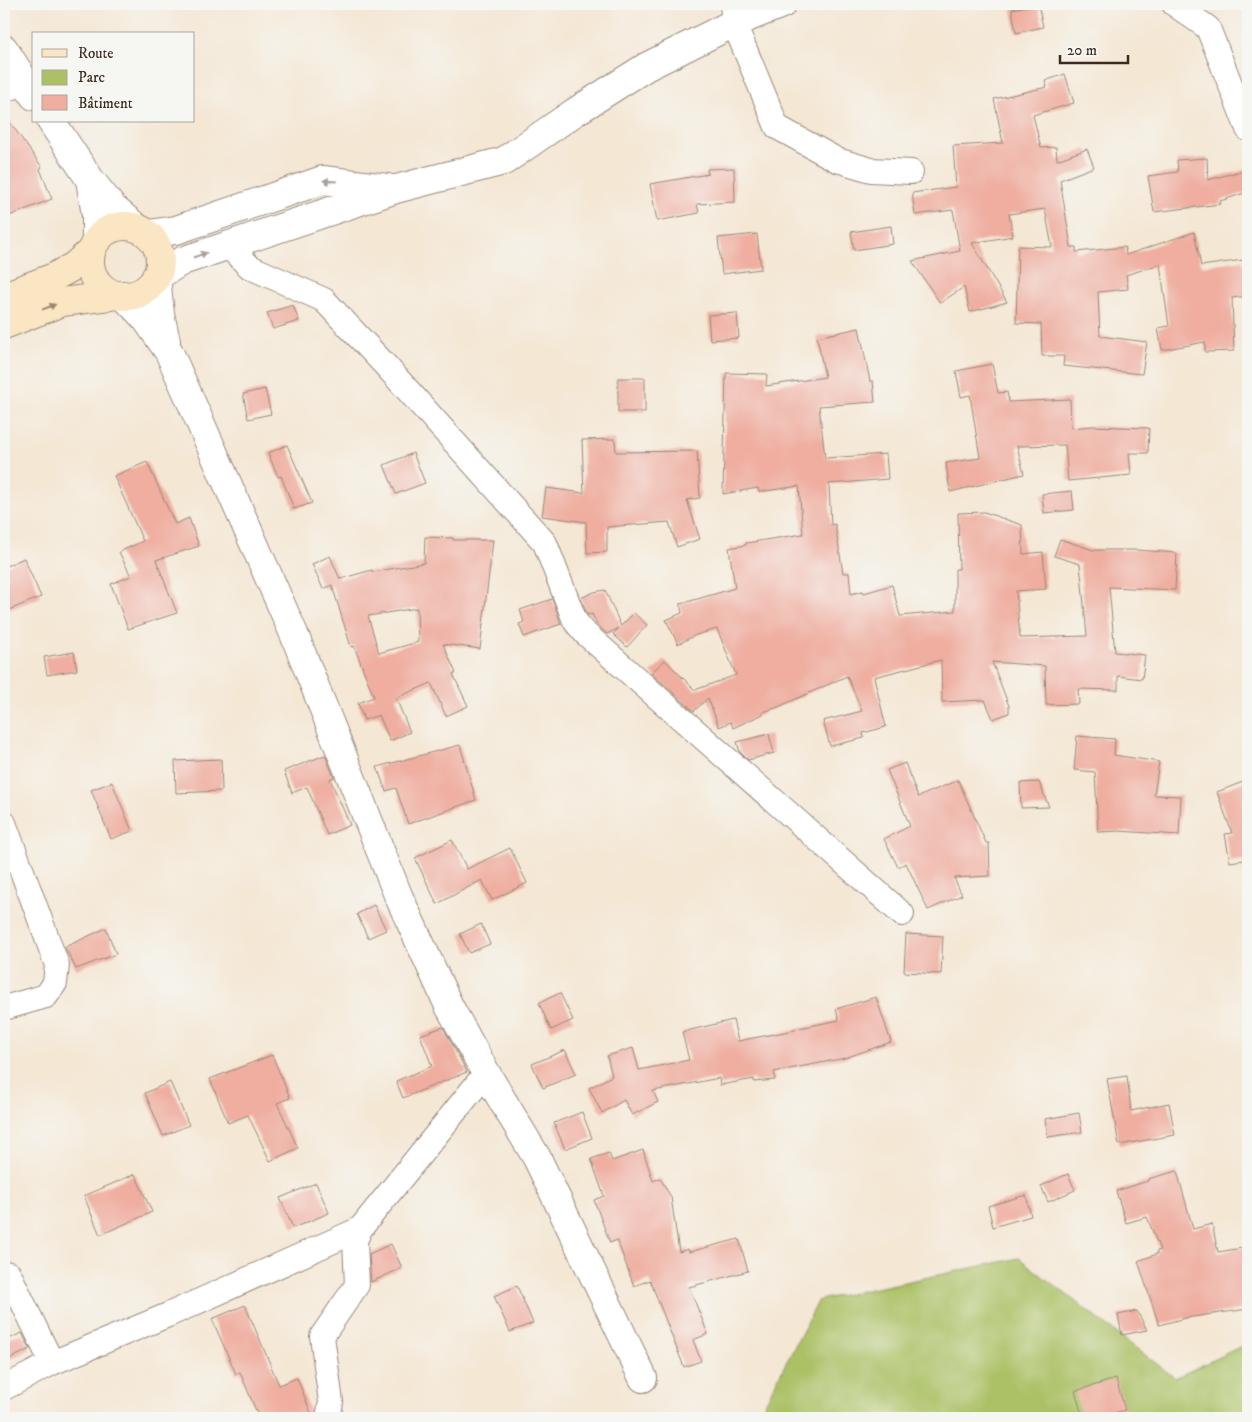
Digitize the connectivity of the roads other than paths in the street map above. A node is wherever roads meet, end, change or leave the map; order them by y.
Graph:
1 (782, 4) edge
2 (1174, 4) edge
3 (733, 13) edge
4 (4, 49) edge
5 (21, 89) edge
6 (52, 122) edge
7 (1248, 129) edge
8 (911, 172) dead end
9 (89, 178) junction
10 (396, 189) junction
11 (142, 231) junction
12 (94, 246) junction
13 (228, 246) junction
14 (156, 277) junction
15 (120, 295) junction
16 (4, 296) edge
17 (4, 325) edge
18 (169, 352) junction
19 (4, 823) edge
20 (902, 914) dead end
21 (4, 1008) edge
22 (486, 1073) junction
23 (360, 1229) junction
24 (4, 1273) edge
25 (52, 1363) junction
26 (644, 1378) dead end
27 (4, 1388) edge
28 (328, 1418) edge

1 - 3 street
2 - 7 street
3 - 8 street
3 - 10 street
4 - 5 street
6 - 9 street
9 - 11 street
9 - 12 street
10 -> 11 street
10 - 13 street
11 - 12 main road
11 - 14 main road
12 - 15 main road
12 - 16 main road
14 -> 13 street
13 - 20 street
14 - 15 main road
14 - 18 street
17 -> 15 main road
15 - 18 street
18 - 22 street
19 - 21 street
22 - 23 street
22 - 26 street
23 - 25 street
23 - 28 street
24 - 25 street
25 - 27 street

